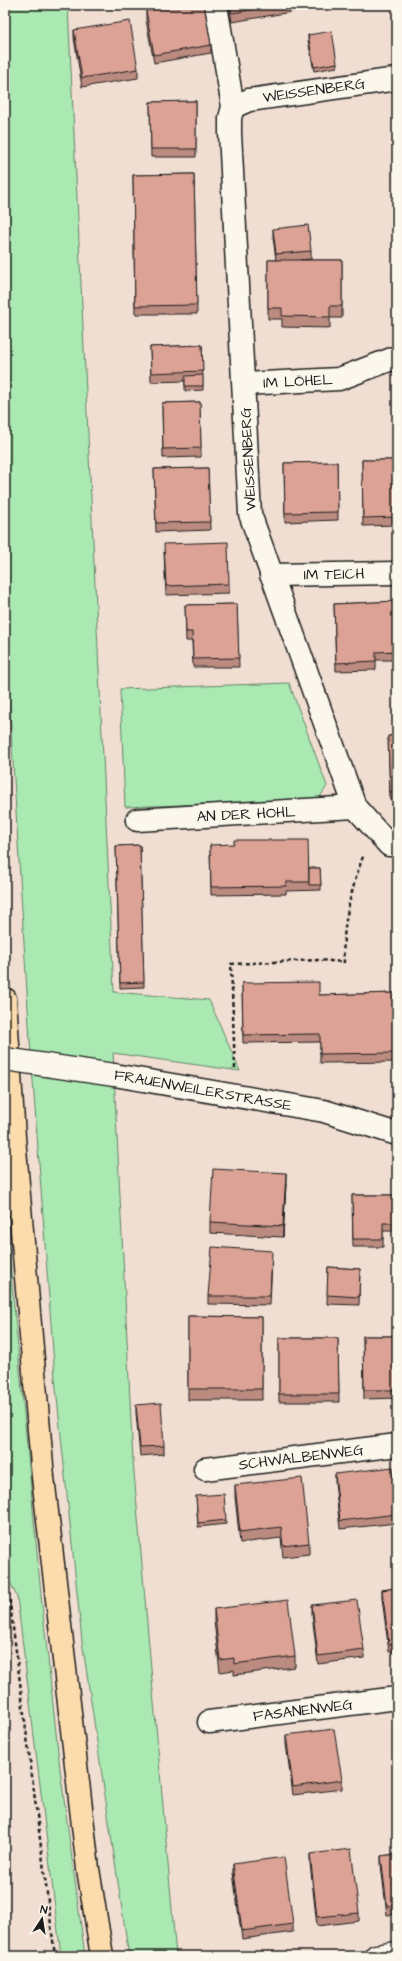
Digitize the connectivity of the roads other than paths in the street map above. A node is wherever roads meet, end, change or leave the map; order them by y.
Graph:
1 (216, 5) edge
2 (397, 79) edge
3 (233, 108) junction
4 (397, 357) edge
5 (244, 384) junction
6 (397, 573) edge
7 (271, 575) junction
8 (355, 807) junction
9 (137, 820) dead end
10 (397, 844) edge
11 (5, 999) edge
12 (5, 1059) edge
13 (397, 1134) edge
14 (397, 1445) edge
15 (206, 1469) dead end
16 (397, 1698) edge
17 (209, 1722) dead end
18 (397, 1953) edge
19 (102, 1956) edge
20 (376, 1956) edge

1 - 3 street, WEISSENBERG
2 - 3 street, WEISSENBERG
3 - 5 street, WEISSENBERG
4 - 5 street, IM LÖHEL
5 - 7 street, WEISSENBERG
6 - 7 street, IM TEICH
7 - 8 street, WEISSENBERG
8 - 9 street, AN DER HOHL
8 - 10 street, WEISSENBERG
11 - 19 main road
12 - 13 street, FRAUENWEILERSTRASSE, bridge
14 - 15 street, SCHWALBENWEG
16 - 17 street, FASANENWEG
18 - 20 street

